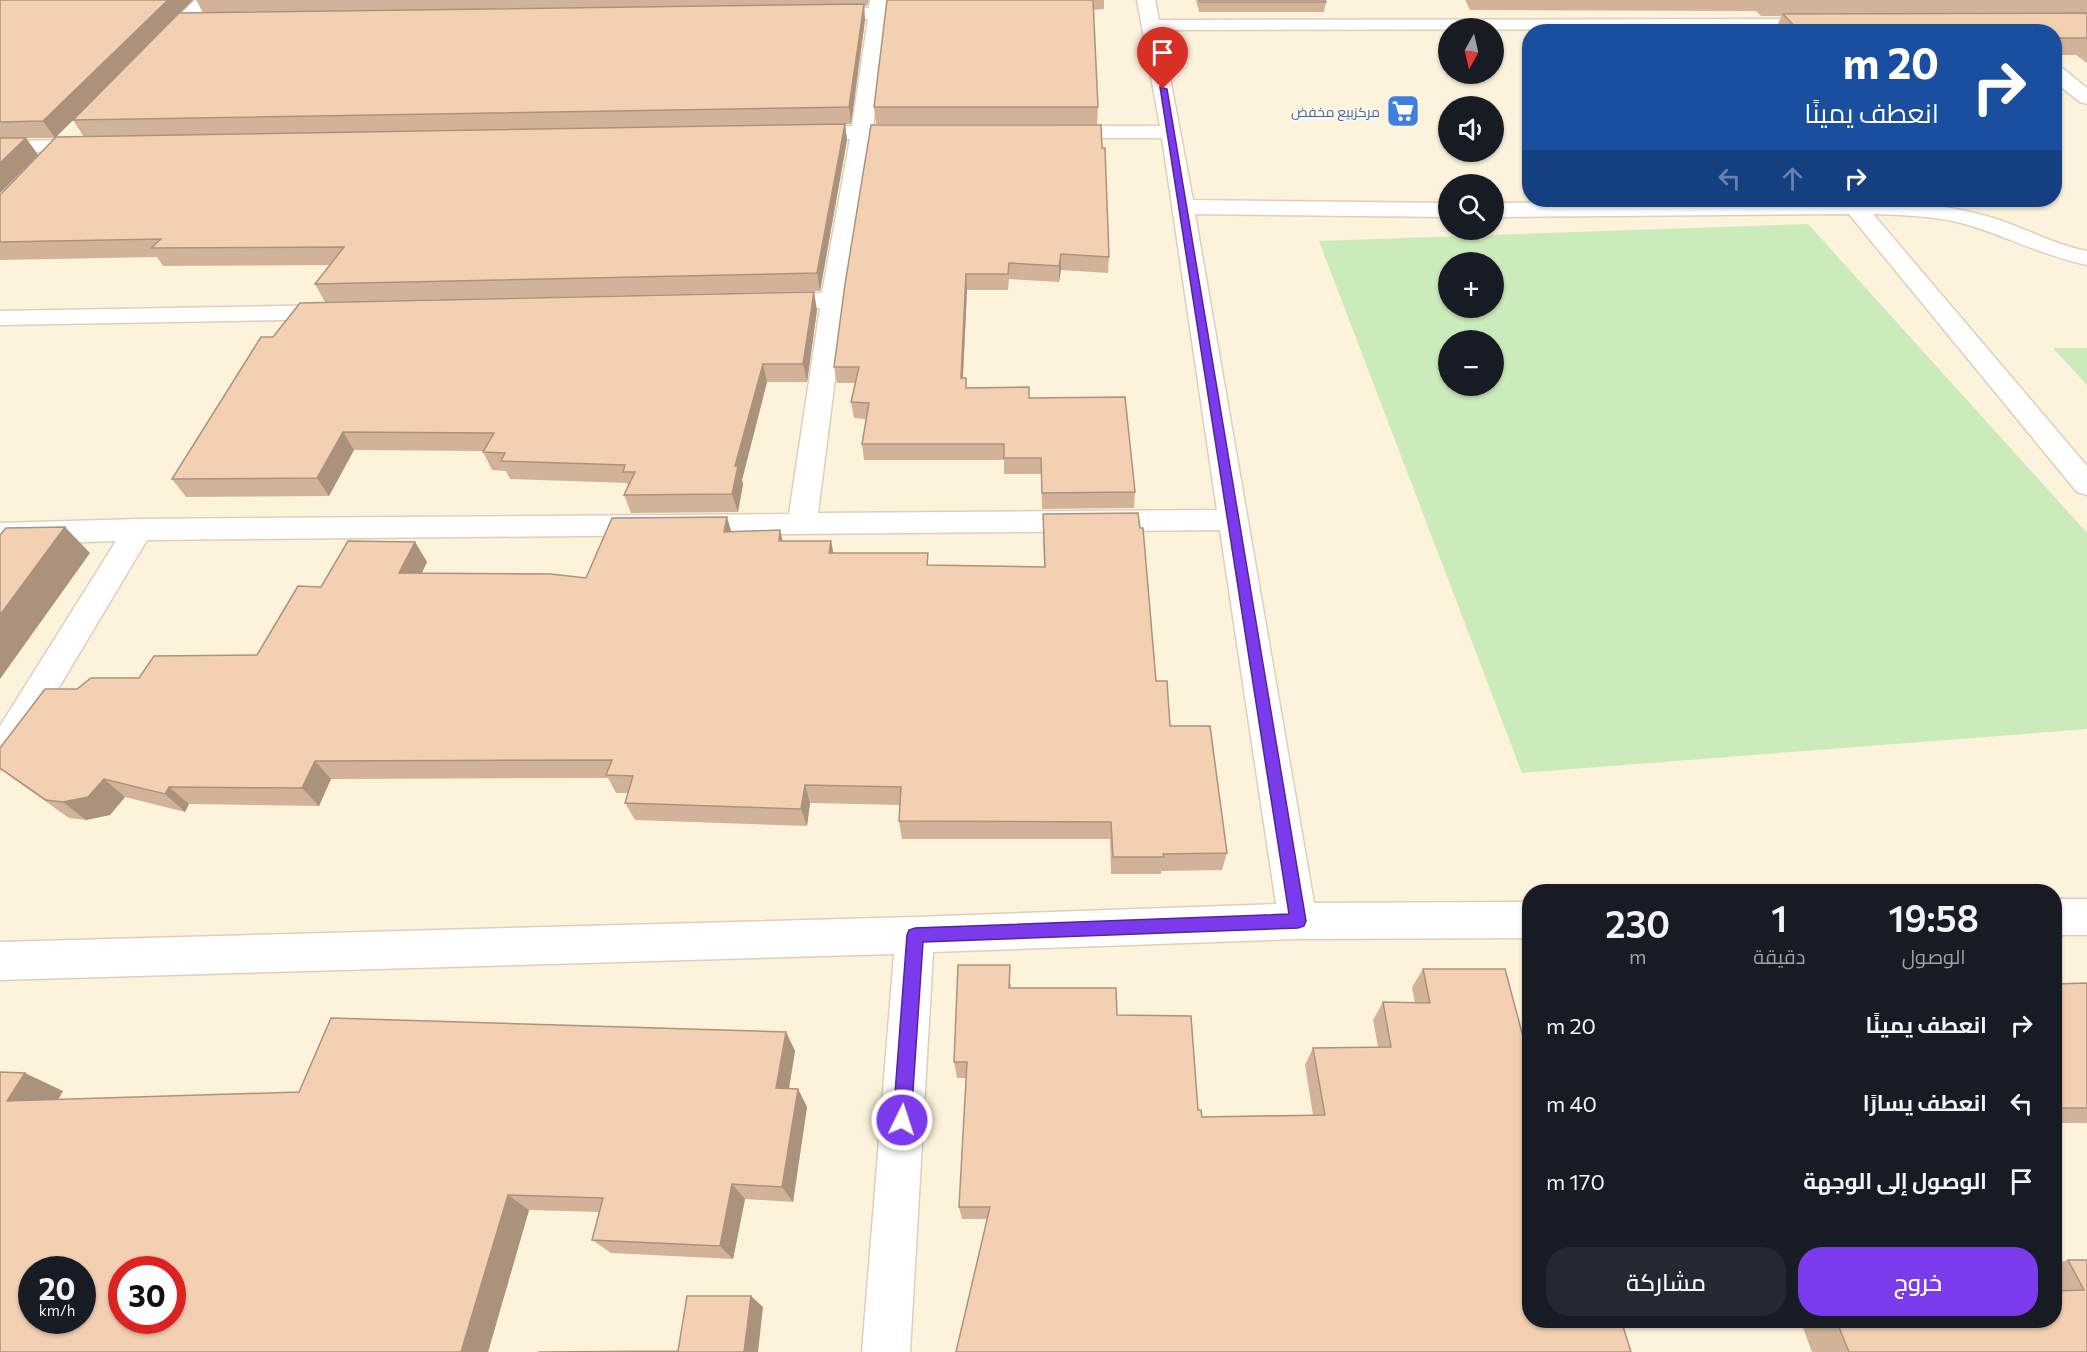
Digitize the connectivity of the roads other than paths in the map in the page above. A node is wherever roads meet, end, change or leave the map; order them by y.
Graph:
1 (206, 0) edge
2 (878, 7) edge
3 (1148, 12) edge
4 (805, 14) edge
5 (182, 22) junction
6 (228, 22) edge
7 (1840, 24) edge
8 (165, 39) edge
9 (2062, 78) edge
10 (2087, 98) edge
11 (76, 130) edge
12 (862, 132) junction
13 (933, 132) edge
14 (1041, 132) edge
15 (1171, 132) junction
16 (780, 133) edge
17 (119, 146) edge
18 (0, 147) edge
19 (59, 147) junction
20 (44, 162) edge
21 (1183, 207) junction
22 (1855, 207) junction
23 (1438, 210) edge
24 (1504, 210) edge
25 (2087, 258) edge
26 (833, 300) junction
27 (750, 302) edge
28 (360, 312) edge
29 (0, 318) edge
30 (2087, 485) edge
31 (1233, 520) junction
32 (802, 524) junction
33 (138, 530) junction
34 (0, 534) edge
35 (0, 756) edge
36 (2062, 917) edge
37 (2087, 917) edge
38 (1522, 920) edge
39 (1298, 921) junction
40 (915, 935) junction
41 (0, 961) edge
42 (886, 1352) edge

1 - 5 street
2 - 4 street
2 - 12 street
3 - 7 street
3 - 15 street
5 - 6 street
5 - 8 street
9 - 10 street
11 - 19 street
12 - 13 street
12 - 16 street
12 - 26 street
14 - 15 street
15 - 21 street
17 - 19 street
18 - 19 street
19 - 20 street
21 - 23 street
21 - 31 street
22 - 24 street
22 - 25 street
22 - 30 street
26 - 27 street
26 - 32 street
28 - 29 street
31 - 32 street
31 - 39 street
32 - 33 street
33 - 34 street
33 - 35 street
36 - 37 street
38 - 39 street
39 - 40 street
40 - 41 street
40 - 42 street

